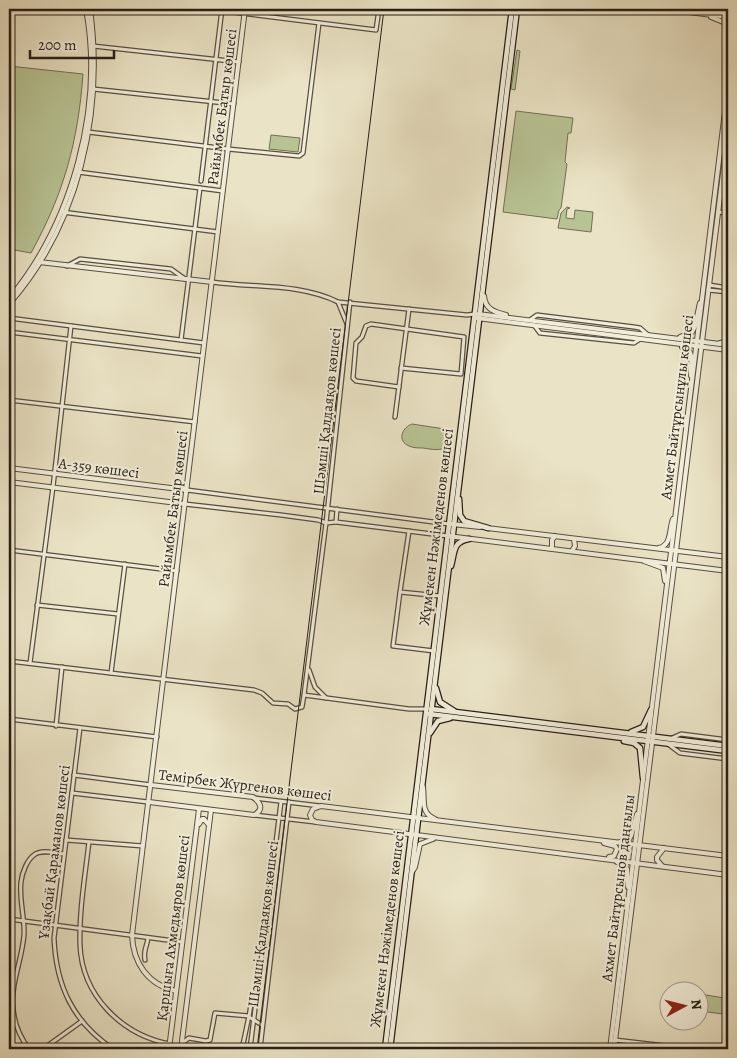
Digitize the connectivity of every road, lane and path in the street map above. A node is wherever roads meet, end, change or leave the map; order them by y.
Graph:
1 (88, 9) edge
2 (209, 9) edge
3 (379, 9) edge
4 (512, 9) edge
5 (517, 9) edge
6 (665, 9) edge
7 (222, 10) edge
8 (245, 11) edge
9 (728, 12) edge
10 (702, 14) junction
11 (728, 17) edge
12 (319, 23) junction
13 (728, 24) edge
14 (92, 46) junction
15 (216, 59) junction
16 (239, 62) junction
17 (728, 87) edge
18 (92, 89) junction
19 (211, 102) junction
20 (234, 104) junction
21 (726, 122) edge
22 (86, 132) junction
23 (728, 133) edge
24 (205, 146) junction
25 (228, 149) junction
26 (726, 166) edge
27 (77, 172) junction
28 (201, 181) dead end
29 (200, 188) junction
30 (223, 191) junction
31 (63, 212) junction
32 (718, 212) junction
33 (728, 213) edge
34 (195, 229) junction
35 (218, 232) junction
36 (39, 262) junction
37 (67, 266) junction
38 (484, 275) junction
39 (187, 280) junction
40 (212, 282) junction
41 (708, 287) junction
42 (728, 288) edge
43 (702, 297) junction
44 (9, 299) edge
45 (338, 302) junction
46 (350, 302) junction
47 (9, 304) edge
48 (409, 309) junction
49 (477, 316) junction
50 (9, 318) edge
51 (728, 318) edge
52 (522, 319) junction
53 (534, 325) junction
54 (71, 326) junction
55 (348, 327) junction
56 (406, 328) junction
57 (9, 332) edge
58 (669, 337) junction
59 (70, 338) junction
60 (640, 338) junction
61 (181, 340) junction
62 (728, 340) edge
63 (660, 342) junction
64 (204, 343) junction
65 (699, 344) junction
66 (716, 344) junction
67 (728, 345) edge
68 (728, 350) edge
69 (202, 356) junction
70 (401, 368) junction
71 (692, 383) junction
72 (399, 387) junction
73 (9, 400) edge
74 (62, 406) junction
75 (395, 417) dead end
76 (195, 422) junction
77 (9, 468) edge
78 (54, 474) junction
79 (9, 482) edge
80 (53, 487) junction
81 (187, 490) junction
82 (458, 491) junction
83 (185, 504) junction
84 (327, 507) junction
85 (336, 509) junction
86 (675, 514) junction
87 (336, 522) junction
88 (326, 523) junction
89 (451, 524) junction
90 (488, 528) junction
91 (408, 531) junction
92 (450, 536) junction
93 (555, 536) junction
94 (469, 539) junction
95 (574, 539) junction
96 (552, 549) junction
97 (656, 549) junction
98 (9, 550) edge
99 (572, 551) junction
100 (673, 551) junction
101 (43, 554) junction
102 (728, 557) edge
103 (641, 559) junction
104 (672, 563) junction
105 (125, 564) junction
106 (177, 570) junction
107 (728, 571) edge
108 (448, 574) junction
109 (666, 590) junction
110 (400, 592) junction
111 (440, 596) junction
112 (37, 604) junction
113 (118, 614) junction
114 (434, 651) junction
115 (9, 661) edge
116 (30, 663) junction
117 (62, 667) junction
118 (308, 667) junction
119 (111, 673) junction
120 (163, 679) junction
121 (434, 684) junction
122 (304, 695) junction
123 (327, 698) junction
124 (651, 710) junction
125 (429, 712) junction
126 (458, 713) junction
127 (453, 717) junction
128 (9, 719) edge
129 (56, 726) junction
130 (80, 728) junction
131 (651, 730) junction
132 (627, 734) junction
133 (156, 737) junction
134 (428, 737) junction
135 (614, 737) junction
136 (650, 739) junction
137 (728, 740) edge
138 (668, 742) junction
139 (728, 746) edge
140 (728, 751) edge
141 (728, 759) edge
142 (74, 775) junction
143 (643, 778) junction
144 (423, 782) junction
145 (151, 785) junction
146 (72, 793) junction
147 (253, 797) junction
148 (149, 802) junction
149 (281, 802) junction
150 (289, 802) junction
151 (321, 806) junction
152 (639, 807) junction
153 (199, 809) junction
154 (210, 810) junction
155 (254, 815) junction
156 (279, 818) junction
157 (416, 819) junction
158 (287, 820) junction
159 (316, 822) junction
160 (442, 822) junction
161 (197, 828) junction
162 (208, 828) junction
163 (414, 835) junction
164 (442, 838) junction
165 (586, 838) junction
166 (66, 840) junction
167 (89, 842) junction
168 (619, 842) junction
169 (637, 844) junction
170 (144, 846) junction
171 (664, 848) junction
172 (64, 854) junction
173 (582, 856) junction
174 (728, 856) edge
175 (612, 860) junction
176 (635, 863) junction
177 (663, 866) junction
178 (412, 872) junction
179 (728, 876) edge
180 (628, 899) junction
181 (9, 919) edge
182 (25, 921) junction
183 (55, 926) junction
184 (80, 929) junction
185 (132, 935) junction
186 (148, 938) junction
187 (182, 942) junction
188 (145, 960) dead end
189 (621, 972) junction
190 (9, 985) edge
191 (14, 986) junction
192 (176, 991) junction
193 (256, 998) junction
194 (248, 1016) junction
195 (82, 1021) junction
196 (253, 1021) junction
197 (262, 1025) junction
198 (616, 1040) junction
199 (182, 1043) junction
200 (170, 1044) junction
201 (29, 1049) edge
202 (43, 1049) edge
203 (113, 1049) edge
204 (169, 1049) edge
205 (181, 1049) edge
206 (242, 1049) edge
207 (250, 1049) edge
208 (260, 1049) edge
209 (385, 1049) edge
210 (390, 1049) edge
211 (610, 1049) edge
212 (614, 1049) edge
213 (692, 1049) edge

1 - 14 street
2 - 7 street
3 - 12 street
4 - 49 main road, Жұмекен Нәжімеденов көшесі
5 - 38 main road, Жұмекен Нәжімеденов көшесі
6 - 10 street
7 - 8 street
7 - 15 street
8 - 12 street
8 - 16 street, Райымбек Батыр көшесі
9 - 10 street
10 - 11 street
10 - 13 street
12 - 25 street
14 - 15 street
14 - 18 street
15 - 16 street
15 - 19 street
16 - 20 street, Райымбек Батыр көшесі
17 - 21 street, Ахмет Байтұрсынұлы көшесі
18 - 19 street
18 - 22 street
19 - 20 street
19 - 24 street
20 - 25 street, Райымбек Батыр көшесі
21 - 43 street, Ахмет Байтұрсынұлы көшесі
22 - 24 street
22 - 27 street
23 - 26 street, Ахмет Байтұрсынұлы көшесі
24 - 25 street
24 - 28 street
25 - 30 street, Райымбек Батыр көшесі
26 - 32 street, Ахмет Байтұрсынұлы көшесі
27 - 29 street
27 - 31 street
29 - 30 street
29 - 34 street
30 - 35 street, Райымбек Батыр көшесі
31 - 34 street
31 - 36 street
32 - 33 street
32 - 41 street, Ахмет Байтұрсынұлы көшесі
34 - 35 street
34 - 39 street
35 - 40 street, Райымбек Батыр көшесі
36 - 37 street
36 - 44 street
36 - 47 street
37 - 39 street
37 - 39 street
38 - 49 main road, Жұмекен Нәжімеденов көшесі
38 - 52 street
39 - 40 street
39 - 61 street
40 - 45 street
40 - 64 street, Райымбек Батыр көшесі
41 - 42 street
41 - 51 street
41 - 65 street, Ахмет Байтұрсынұлы көшесі
43 - 58 street
43 - 65 street, Ахмет Байтұрсынұлы көшесі
45 - 46 street
45 - 55 street
46 - 48 street
46 - 55 street, Шәмші Қалдаяқов көшесі
48 - 49 street
48 - 56 street
49 - 52 street
49 - 53 street
49 - 82 main road, Жұмекен Нәжімеденов көшесі
49 - 89 main road, Жұмекен Нәжімеденов көшесі
50 - 54 street
52 - 58 street
53 - 60 street
53 - 60 street
54 - 59 street
54 - 61 street
55 - 84 street, Шәмші Қалдаяқов көшесі
56 - 70 street
56 - 70 street
56 - 72 street
57 - 59 street
58 - 65 street
59 - 69 street
59 - 74 street
60 - 63 street
61 - 64 street
62 - 66 street
63 - 65 street
63 - 71 street
64 - 69 street, Райымбек Батыр көшесі
65 - 66 street
65 - 68 street
65 - 71 street, Ахмет Байтұрсынұлы көшесі
65 - 100 street, Ахмет Байтұрсынұлы көшесі
66 - 67 street
69 - 76 street, Райымбек Батыр көшесі
70 - 72 street
71 - 86 street, Ахмет Байтұрсынұлы көшесі
72 - 75 street
73 - 74 street
74 - 76 street
74 - 78 street
76 - 81 street, Райымбек Батыр көшесі
77 - 78 street, А-359 көшесі
78 - 80 street
78 - 81 street, А-359 көшесі
79 - 80 street
80 - 83 street
80 - 101 street
81 - 83 street, Райымбек Батыр көшесі
81 - 84 street
82 - 89 main road, Жұмекен Нәжімеденов көшесі
82 - 90 main road
83 - 88 street
83 - 106 street, Райымбек Батыр көшесі
84 - 85 street
84 - 88 street, Шәмші Қалдаяқов көшесі
85 - 87 street
85 - 89 street
86 - 97 street
86 - 100 street, Ахмет Байтұрсынұлы көшесі
87 - 88 street
87 - 91 street
88 - 118 street, Шәмші Қалдаяқов көшесі
89 - 90 street
89 - 92 main road, Жұмекен Нәжімеденов көшесі
90 - 93 street
91 - 92 street
91 - 110 street
92 - 94 street
92 - 108 main road, Жұмекен Нәжімеденов көшесі
92 - 111 main road, Жұмекен Нәжімеденов көшесі
93 - 95 street
93 - 96 street
94 - 96 street
94 - 108 main road
95 - 97 street
95 - 99 street
96 - 99 street
97 - 100 street
98 - 101 street
99 - 103 street
100 - 102 street
100 - 104 street, Ахмет Байтұрсынұлы көшесі
101 - 105 street
101 - 112 street
103 - 104 street
103 - 109 street
104 - 107 street
104 - 109 street, Ахмет Байтұрсынұлы көшесі
104 - 131 street, Ахмет Байтұрсынұлы көшесі
105 - 106 street
105 - 113 street
106 - 120 street, Райымбек Батыр көшесі
108 - 121 main road, Жұмекен Нәжімеденов көшесі
109 - 124 street, Ахмет Байтұрсынұлы көшесі
110 - 111 street
110 - 114 street
111 - 114 main road, Жұмекен Нәжімеденов көшесі
112 - 113 street
112 - 116 street
113 - 119 street
114 - 125 main road, Жұмекен Нәжімеденов көшесі
115 - 116 street
116 - 117 street
117 - 119 street
117 - 129 street
118 - 122 street, Шәмші Қалдаяқов көшесі
118 - 123 street
119 - 120 street
120 - 122 street
120 - 133 street, Райымбек Батыр көшесі
121 - 125 main road, Жұмекен Нәжімеденов көшесі
121 - 126 main road
122 - 123 street
123 - 125 street
124 - 131 street, Ахмет Байтұрсынұлы көшесі
124 - 132 main road
125 - 126 main road
125 - 127 main road
125 - 134 main road, Жұмекен Нәжімеденов көшесі
125 - 157 main road, Жұмекен Нәжімеденов көшесі
126 - 132 main road
127 - 134 main road
127 - 135 main road
128 - 129 street
129 - 130 street
130 - 133 street
130 - 142 street, Ұзақбай Қараманов көшесі
131 - 136 street, Ахмет Байтұрсынов даңғылы
132 - 136 main road
133 - 145 street, Райымбек Батыр көшесі
134 - 144 main road, Жұмекен Нәжімеденов көшесі
135 - 136 main road
135 - 143 main road
136 - 138 main road
136 - 143 street, Ахмет Байтұрсынов даңғылы
136 - 169 street, Ахмет Байтұрсынов даңғылы
137 - 138 street
138 - 139 main road
138 - 140 main road
138 - 141 street
142 - 145 street, Темірбек Жүргенов көшесі
142 - 146 street, Ұзақбай Қараманов көшесі
143 - 152 street, Ахмет Байтұрсынов даңғылы
144 - 157 main road, Жұмекен Нәжімеденов көшесі
144 - 160 street
145 - 147 street, Темірбек Жүргенов көшесі
145 - 148 street, Райымбек Батыр көшесі
146 - 148 street, Темірбек Жүргенов көшесі
146 - 166 street, Ұзақбай Қараманов көшесі
147 - 149 street, Темірбек Жүргенов көшесі
147 - 155 street
148 - 153 street, Темірбек Жүргенов көшесі
148 - 170 street, Райымбек Батыр көшесі
149 - 150 street, Темірбек Жүргенов көшесі
149 - 156 street, Шәмші Қалдаяқов көшесі
150 - 151 street, Темірбек Жүргенов көшесі
150 - 158 street, Шәмші Қалдаяқов көшесі
151 - 157 street, Темірбек Жүргенов көшесі
151 - 159 street
152 - 168 street
152 - 169 street, Ахмет Байтұрсынов даңғылы
153 - 154 street, Темірбек Жүргенов көшесі
153 - 161 street, Қаршыға Ахмедьяров көшесі
154 - 155 street, Темірбек Жүргенов көшесі
154 - 162 street, Қаршыға Ахмедьяров көшесі
155 - 156 street, Темірбек Жүргенов көшесі
156 - 158 street, Темірбек Жүргенов көшесі
156 - 193 street, Шәмші Қалдаяқов көшесі
157 - 160 street, Темірбек Жүргенов көшесі
157 - 163 main road, Жұмекен Нәжімеденов көшесі
158 - 159 street, Темірбек Жүргенов көшесі
158 - 197 street, Шәмші Қалдаяқов көшесі
159 - 163 street, Темірбек Жүргенов көшесі
160 - 165 street, Темірбек Жүргенов көшесі
161 - 162 street
161 - 187 street, Қаршыға Ахмедьяров көшесі
162 - 199 street, Қаршыға Ахмедьяров көшесі
163 - 164 street, Темірбек Жүргенов көшесі
163 - 178 main road, Жұмекен Нәжімеденов көшесі
163 - 209 main road, Жұмекен Нәжімеденов көшесі
164 - 173 street, Темірбек Жүргенов көшесі
164 - 178 street
165 - 168 street, Темірбек Жүргенов көшесі
165 - 173 street
166 - 167 street
166 - 172 street, Ұзақбай Қараманов көшесі
167 - 170 street
167 - 184 street
168 - 169 street, Темірбек Жүргенов көшесі
169 - 171 street, Темірбек Жүргенов көшесі
169 - 176 street, Ахмет Байтұрсынов даңғылы
170 - 185 street, Райымбек Батыр көшесі
171 - 174 street, Темірбек Жүргенов көшесі
171 - 177 street
172 - 182 street
172 - 183 street, Ұзақбай Қараманов көшесі
173 - 175 street, Темірбек Жүргенов көшесі
175 - 176 street, Темірбек Жүргенов көшесі
175 - 180 street
176 - 177 street, Темірбек Жүргенов көшесі
176 - 180 street, Ахмет Байтұрсынов даңғылы
176 - 189 street, Ахмет Байтұрсынов даңғылы
177 - 179 street, Темірбек Жүргенов көшесі
178 - 210 main road, Жұмекен Нәжімеденов көшесі
180 - 189 street, Ахмет Байтұрсынов даңғылы
181 - 182 street
182 - 183 street
182 - 191 street
183 - 184 street
183 - 195 street, Ұзақбай Қараманов көшесі
184 - 185 street
184 - 200 street
185 - 186 street
185 - 192 street, Райымбек Батыр көшесі
186 - 187 street
186 - 188 street
187 - 192 street, Қаршыға Ахмедьяров көшесі
189 - 198 street, Ахмет Байтұрсынов даңғылы
189 - 211 street, Ахмет Байтұрсынов даңғылы
190 - 191 street
191 - 201 street
192 - 200 street, Қаршыға Ахмедьяров көшесі
193 - 194 street
193 - 196 street, Шәмші Қалдаяқов көшесі
194 - 196 street
194 - 199 street
194 - 206 street
195 - 202 street
195 - 203 street, Ұзақбай Қараманов көшесі
196 - 197 street
196 - 207 street, Шәмші Қалдаяқов көшесі
197 - 208 street, Шәмші Қалдаяқов көшесі
198 - 212 street, Ахмет Байтұрсынов даңғылы
198 - 213 street
199 - 205 street, Қаршыға Ахмедьяров көшесі
200 - 204 street, Қаршыға Ахмедьяров көшесі

